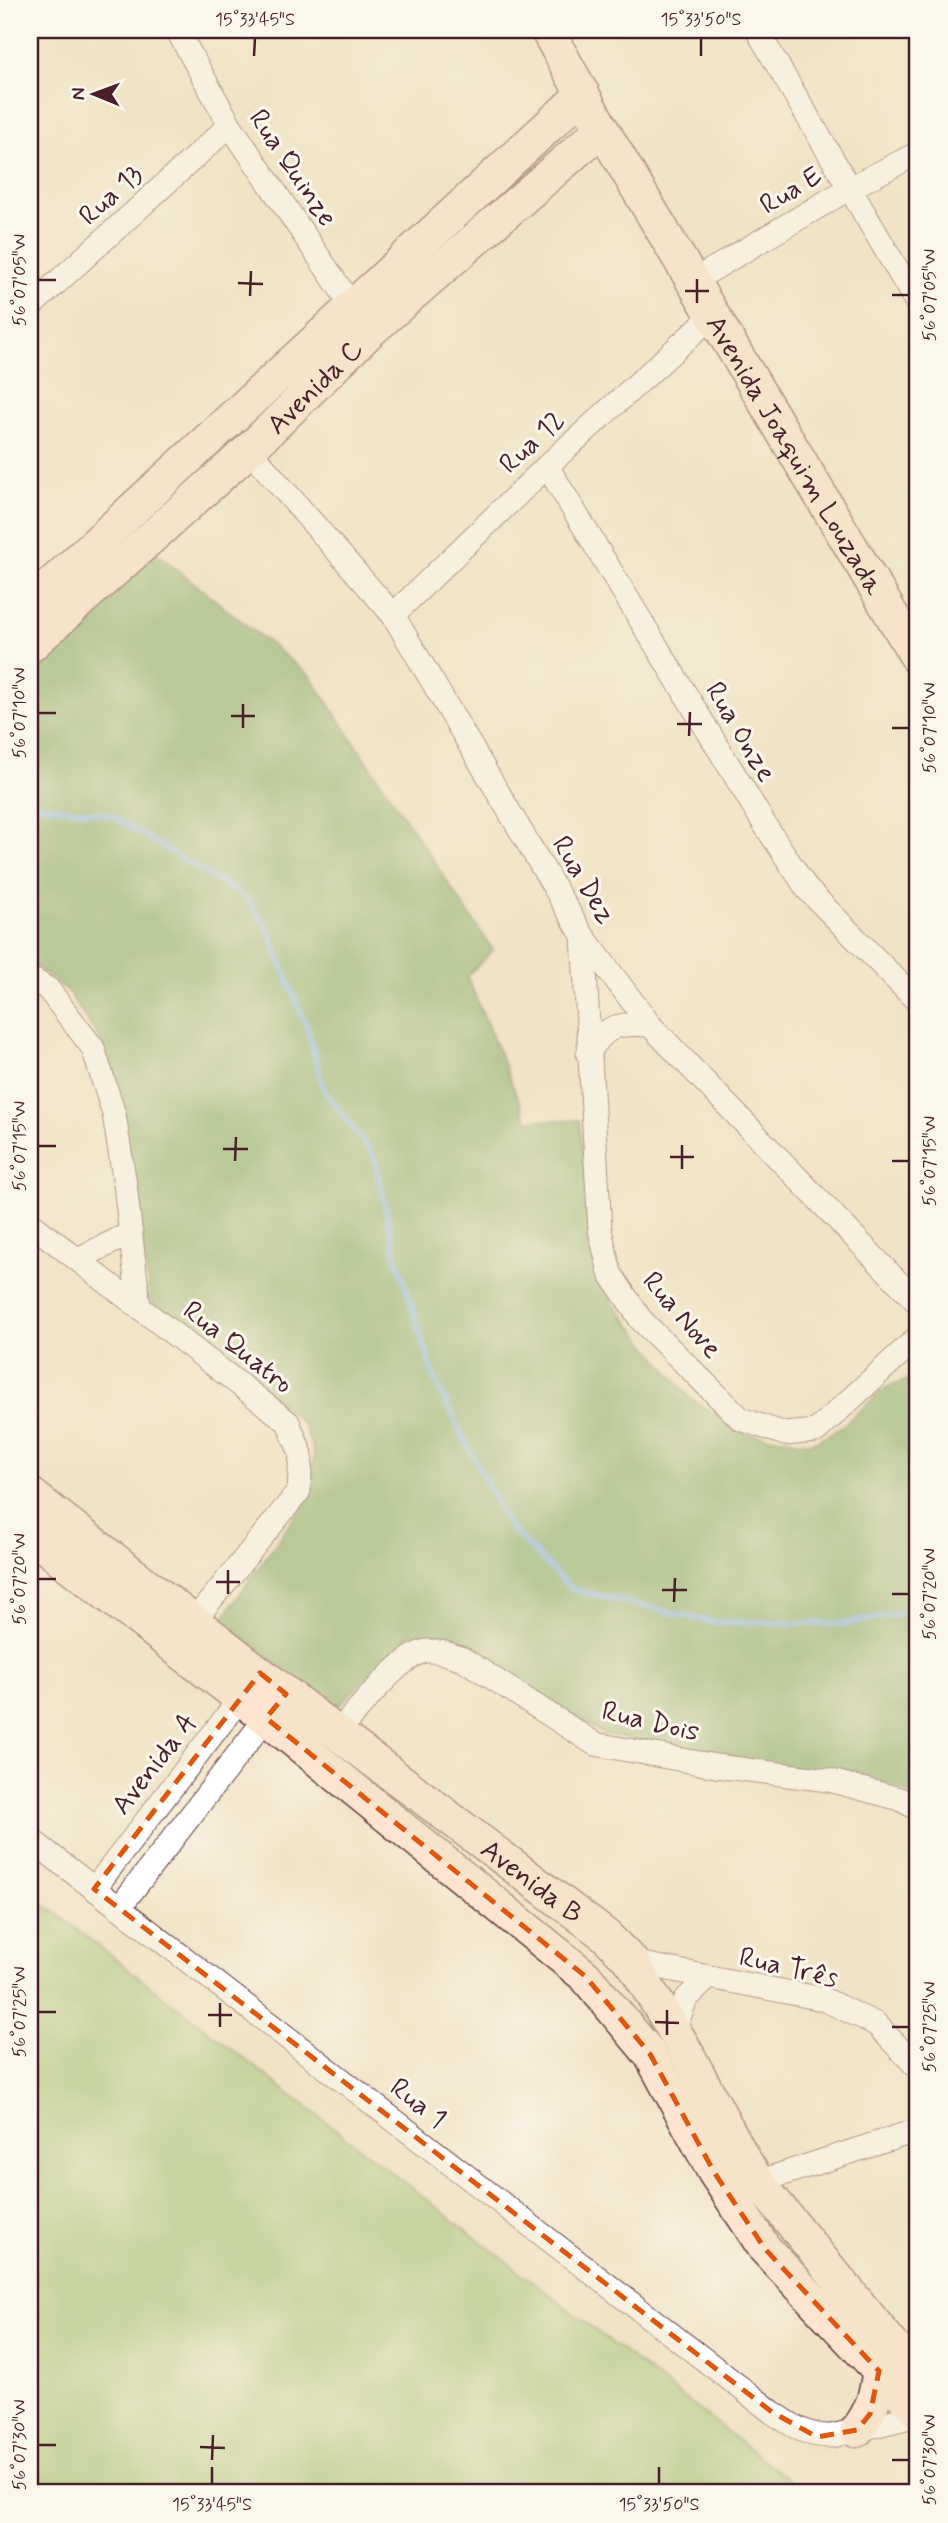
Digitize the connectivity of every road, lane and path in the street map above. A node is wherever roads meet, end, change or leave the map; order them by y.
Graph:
1 (177, 30) edge
2 (547, 30) edge
3 (757, 30) edge
4 (583, 94) junction
5 (230, 125) junction
6 (602, 129) junction
7 (918, 153) edge
8 (848, 189) junction
9 (693, 281) junction
10 (918, 305) edge
11 (30, 307) edge
12 (713, 315) junction
13 (361, 320) junction
14 (249, 450) junction
15 (547, 466) junction
16 (30, 604) edge
17 (393, 615) junction
18 (30, 646) edge
19 (918, 659) edge
20 (583, 936) junction
21 (30, 978) edge
22 (918, 1002) edge
23 (650, 1025) junction
24 (588, 1054) junction
25 (30, 1223) edge
26 (131, 1233) junction
27 (78, 1259) junction
28 (918, 1303) edge
29 (139, 1306) junction
30 (918, 1337) edge
31 (30, 1494) edge
32 (30, 1535) edge
33 (193, 1622) junction
34 (263, 1696) junction
35 (337, 1733) junction
36 (918, 1809) edge
37 (30, 1839) edge
38 (94, 1888) junction
39 (119, 1908) junction
40 (632, 1962) junction
41 (708, 1978) junction
42 (674, 2031) junction
43 (918, 2068) edge
44 (918, 2130) edge
45 (758, 2182) junction
46 (879, 2371) junction
47 (918, 2376) edge
48 (918, 2414) edge
49 (857, 2430) junction

1 - 5 street, Rua Quinze
2 - 4 street, Avenida Joaquim Louzada
3 - 8 street
4 - 6 street, Avenida Joaquim Louzada
4 - 13 street, Avenida C
5 - 11 street, Rua 13
5 - 13 street, Rua Quinze
6 - 9 street, Avenida Joaquim Louzada
6 - 13 street, Avenida C
7 - 8 street, Rua E
8 - 9 street, Rua E
8 - 10 street
9 - 12 street, Avenida Joaquim Louzada
12 - 15 street, Rua 12
12 - 19 street, Avenida Joaquim Louzada
13 - 14 street, Avenida C
13 - 16 street, Avenida C
14 - 17 street, Rua Dez
14 - 18 street, Avenida C
15 - 17 street, Rua 12
15 - 22 street, Rua Onze
17 - 20 street, Rua Dez
20 - 23 street, Rua Dez
20 - 24 street, Rua Nove
21 - 26 street
23 - 24 street
23 - 28 street, Rua Dez
24 - 30 street, Rua Nove
25 - 27 street, Rua Quatro
26 - 27 street
26 - 29 street
27 - 29 street, Rua Quatro
29 - 33 street, Rua Quatro
31 - 33 street, Avenida B
32 - 34 street, Avenida B
33 - 34 street, Avenida B
34 - 35 street, Avenida B
34 - 38 street, Avenida A
34 - 39 street
34 - 46 street, Avenida B
35 - 36 street, Rua Dois
35 - 40 street, Avenida B
37 - 38 street, Rua 1
38 - 39 street, Rua 1
39 - 49 street, Rua 1
40 - 41 street, Rua Três
40 - 42 street, Avenida B
41 - 42 street, Rua Três
41 - 43 street, Rua Três
42 - 45 street, Avenida B
44 - 45 street
45 - 47 street, Avenida B
46 - 48 street, Avenida B
46 - 49 street
48 - 49 street, Rua 1

